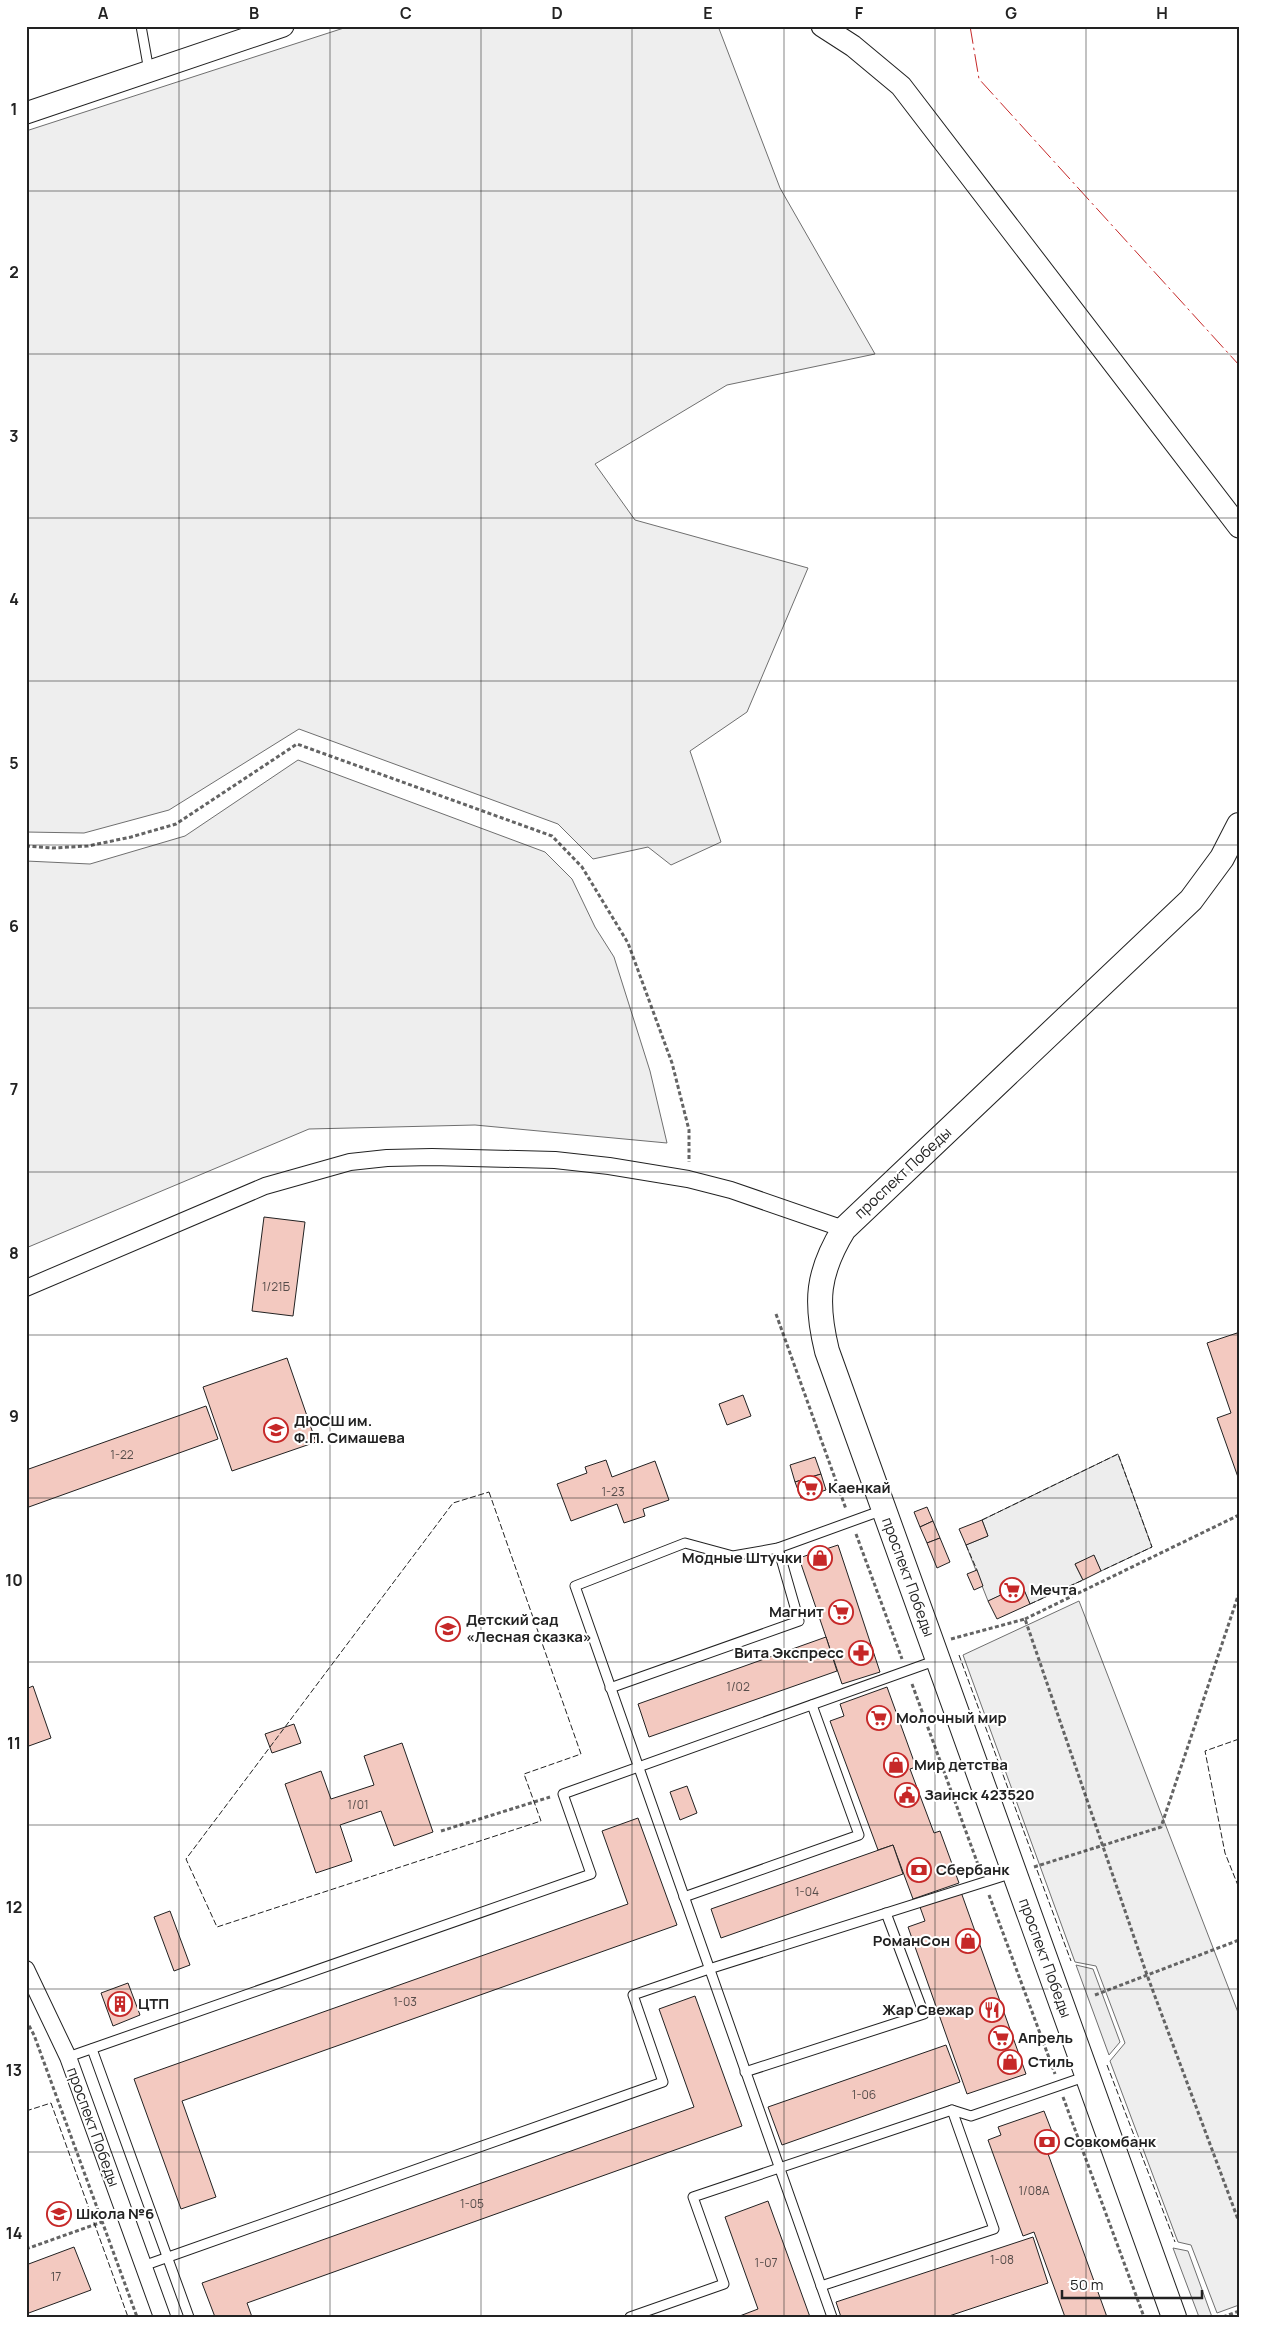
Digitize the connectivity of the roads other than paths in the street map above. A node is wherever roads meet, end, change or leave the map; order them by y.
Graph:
1 (141, 26) edge
2 (283, 26) edge
3 (822, 26) edge
4 (149, 71) junction
5 (26, 113) edge
6 (1239, 527) edge
7 (1239, 825) edge
8 (844, 1229) junction
9 (26, 1288) edge
10 (883, 1510) junction
11 (778, 1548) junction
12 (935, 1652) junction
13 (610, 1688) junction
14 (812, 1705) junction
15 (638, 1767) junction
16 (1014, 1873) junction
17 (684, 1897) junction
18 (886, 1913) junction
19 (26, 1969) edge
20 (709, 1969) junction
21 (92, 2048) junction
22 (68, 2057) junction
23 (745, 2072) junction
24 (1087, 2076) junction
25 (952, 2110) junction
26 (779, 2167) junction
27 (167, 2257) junction
28 (143, 2266) junction
29 (821, 2286) junction
30 (162, 2317) edge
31 (189, 2317) edge
32 (630, 2317) edge
33 (832, 2317) edge
34 (1174, 2317) edge

1 - 4 lane
2 - 4 street
3 - 6 street
4 - 5 street
7 - 8 main road, проспект Победы
8 - 9 street
8 - 10 main road, проспект Победы
10 - 11 lane
10 - 12 main road, проспект Победы
11 - 13 lane
11 - 13 lane
12 - 14 lane
12 - 16 main road, проспект Победы
13 - 15 lane
14 - 15 lane
14 - 17 lane
15 - 17 lane
15 - 21 lane
16 - 18 lane
16 - 24 main road, проспект Победы
17 - 20 lane
18 - 20 lane
18 - 23 lane
19 - 22 street, проспект Победы
20 - 23 lane
20 - 27 lane
21 - 22 lane
21 - 27 lane
22 - 28 street, проспект Победы
23 - 26 lane
24 - 25 lane
24 - 34 main road, проспект Победы
25 - 26 lane
25 - 29 lane
26 - 29 lane
26 - 32 lane
27 - 28 lane
27 - 31 lane
28 - 30 street, проспект Победы
29 - 33 lane

